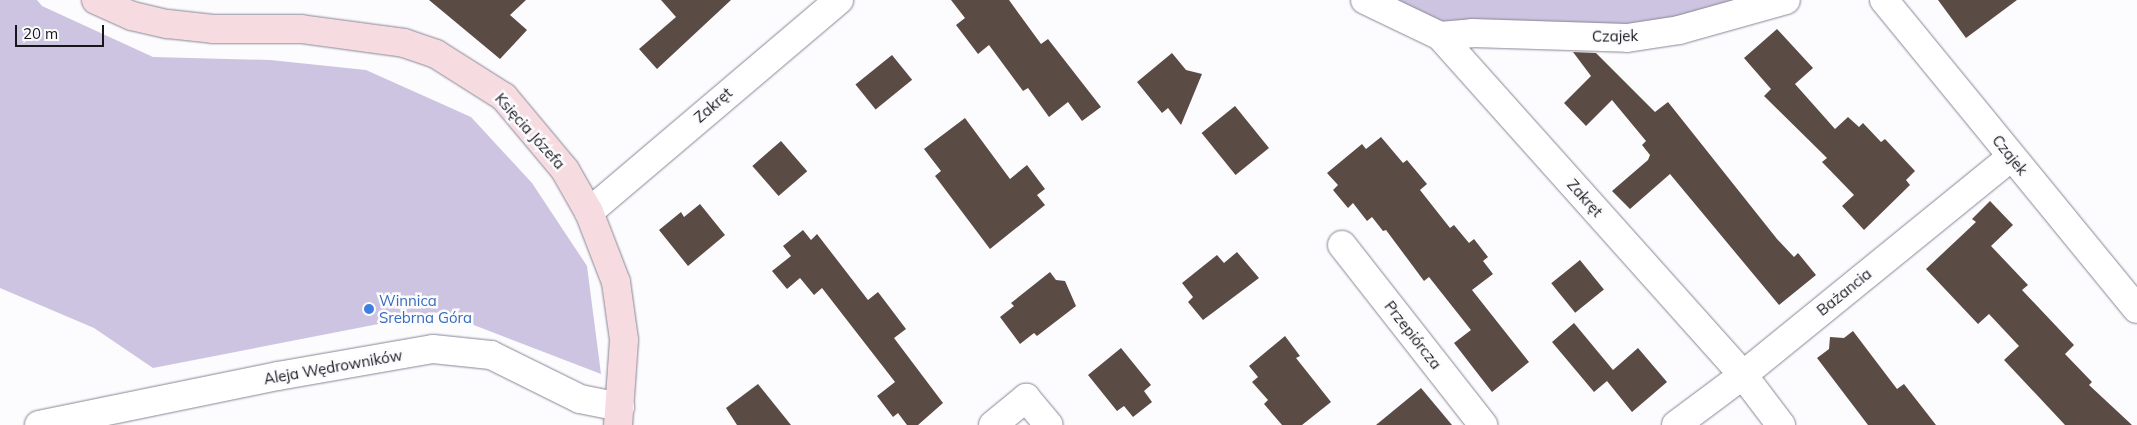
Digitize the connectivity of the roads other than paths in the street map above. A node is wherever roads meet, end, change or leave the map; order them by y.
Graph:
1 (96, 0) edge
2 (839, 0) edge
3 (1365, 0) edge
4 (1786, 0) edge
5 (1884, 0) edge
6 (1440, 36) junction
7 (2011, 156) junction
8 (589, 212) junction
9 (1342, 245) dead end
10 (2137, 309) edge
11 (1743, 375) junction
12 (619, 416) edge
13 (39, 425) edge
14 (993, 425) edge
15 (1049, 425) edge
16 (1483, 425) edge
17 (1676, 425) edge
18 (1781, 425) edge

1 - 8 street, Księcia Józefa
2 - 8 street, Zakręt
3 - 6 street, Zakręt
4 - 6 street, Czajek
5 - 7 street, Czajek
6 - 11 street, Zakręt
7 - 10 street, Czajek
7 - 11 street, Bażancia
8 - 12 street, Księcia Józefa
9 - 16 street, Przepiórcza
11 - 17 street, Bażancia
11 - 18 street, Zakręt
12 - 13 street, Aleja Wędrowników
14 - 15 street

